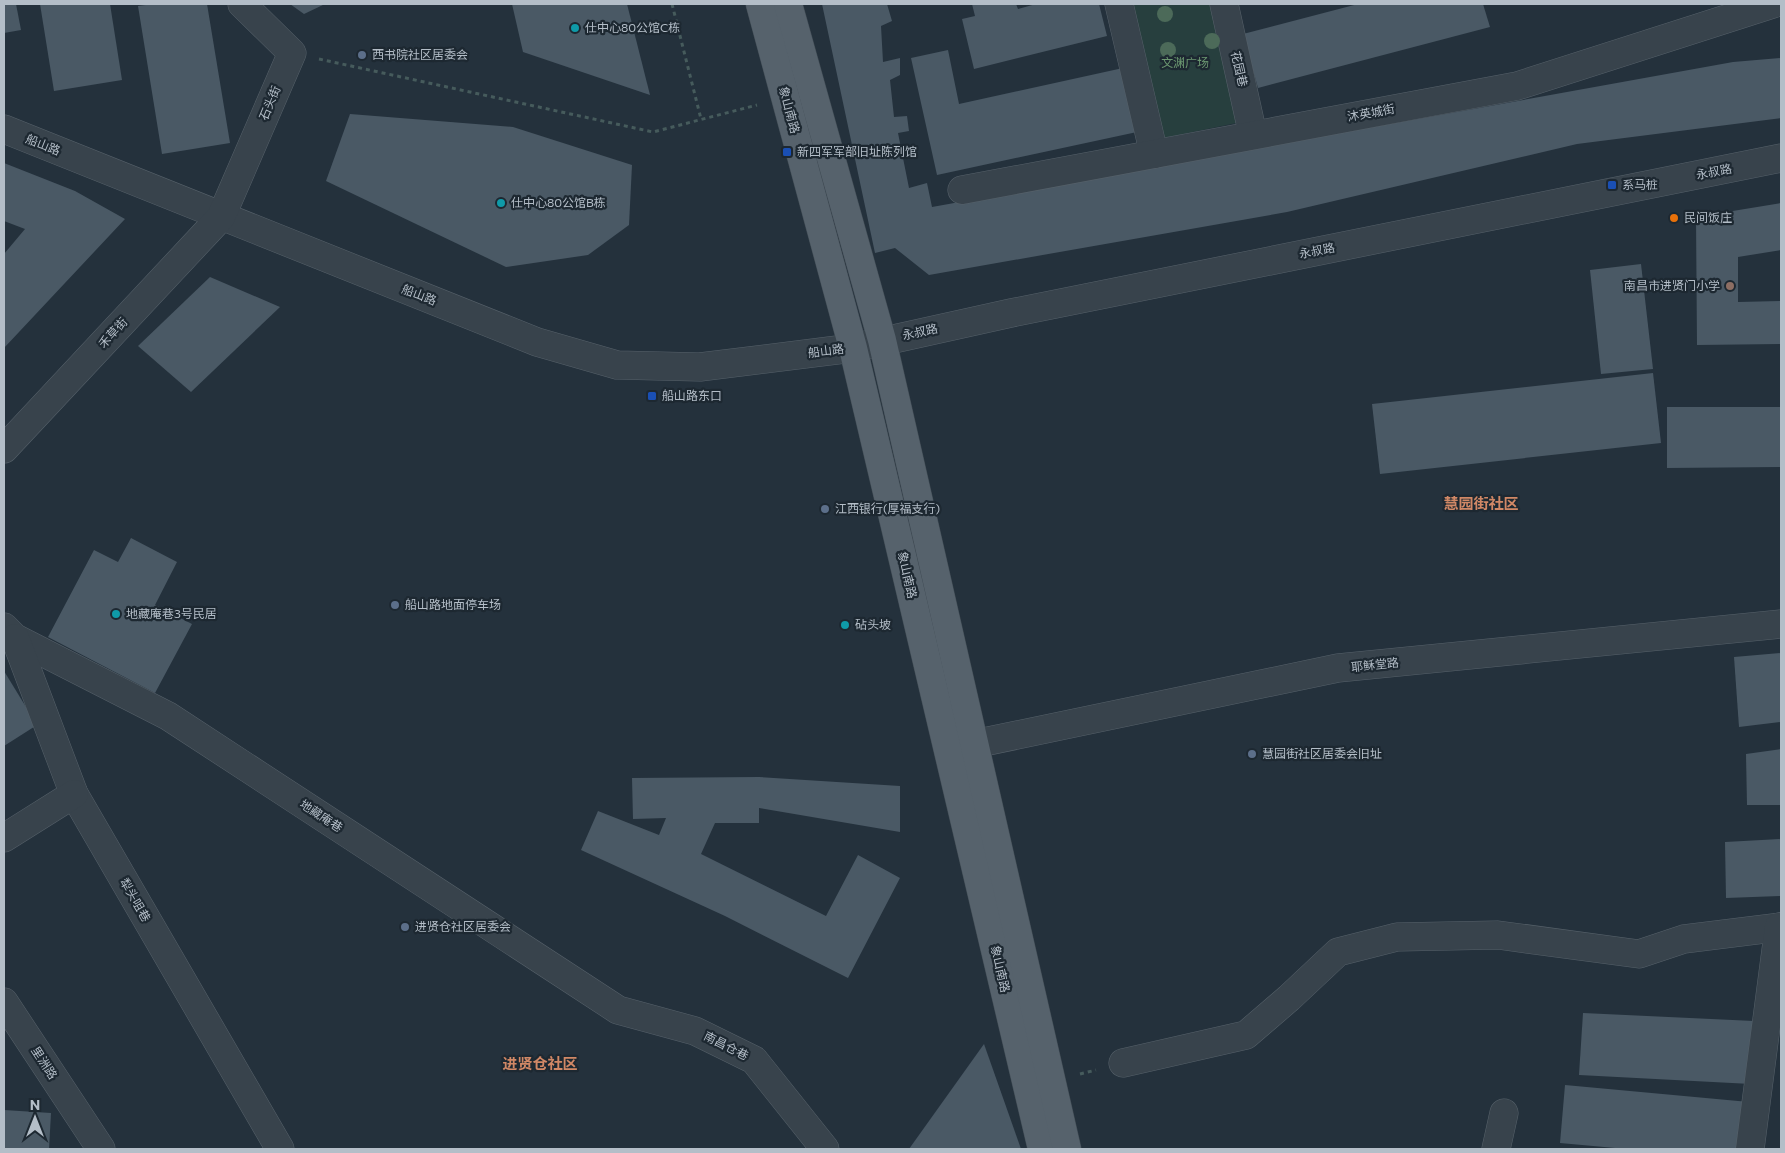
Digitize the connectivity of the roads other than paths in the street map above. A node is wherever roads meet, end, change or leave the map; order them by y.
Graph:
1 (242, 4) edge
2 (760, 4) edge
3 (788, 4) edge
4 (1119, 4) edge
5 (1224, 4) edge
6 (1773, 4) edge
7 (4, 130) edge
8 (1253, 135) junction
9 (1154, 154) junction
10 (1781, 158) edge
11 (962, 190) dead end
12 (221, 217) junction
13 (882, 340) junction
14 (853, 348) junction
15 (4, 449) edge
16 (1781, 624) edge
17 (10, 632) edge
18 (974, 744) junction
19 (74, 794) junction
20 (4, 838) edge
21 (1780, 927) edge
22 (4, 1002) edge
23 (618, 1010) joint
24 (1123, 1064) road end
25 (1504, 1113) dead end
26 (101, 1149) edge
27 (280, 1149) edge
28 (825, 1149) edge
29 (1042, 1149) edge
30 (1067, 1149) edge
31 (1496, 1149) edge
32 (1750, 1149) edge

1 - 12 street, 石头街
2 - 14 main road, 象山南路
3 - 13 main road, 象山南路
4 - 9 street
5 - 8 street, 花园巷
6 - 8 street, 沐英城街
7 - 12 street, 船山路
8 - 9 street, 沐英城街
9 - 11 street, 沐英城街
10 - 13 street, 永叔路
12 - 14 street, 船山路
12 - 15 street, 禾草街
13 - 14 street, 永叔路
13 - 18 main road, 象山南路
14 - 29 main road, 象山南路
16 - 18 street, 耶稣堂路
17 - 19 street, 犁头咀巷
17 - 23 street, 地藏庵巷
18 - 30 main road, 象山南路
19 - 20 street
19 - 27 street, 犁头咀巷
21 - 24 street
21 - 32 street
22 - 26 street, 里洲路
23 - 28 street, 南昌仓巷
25 - 31 street

